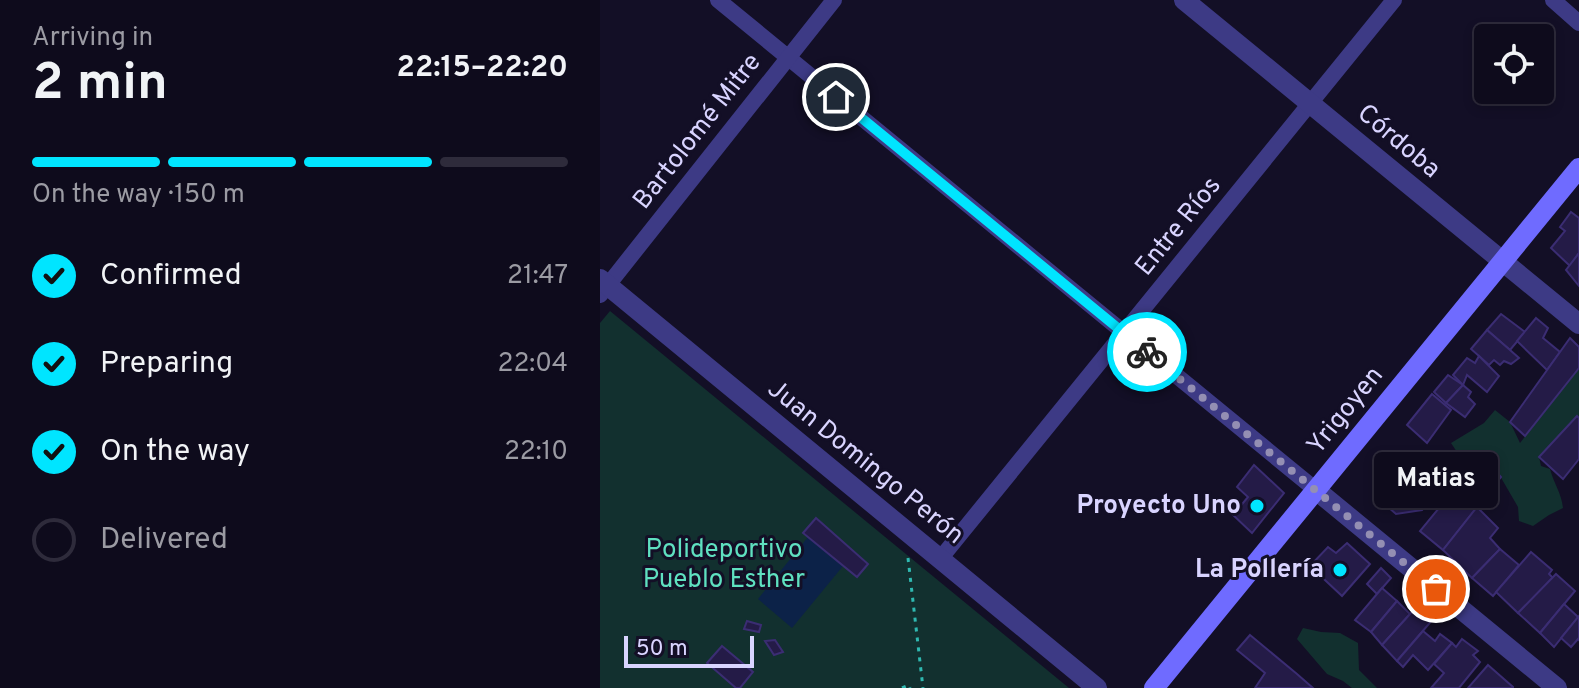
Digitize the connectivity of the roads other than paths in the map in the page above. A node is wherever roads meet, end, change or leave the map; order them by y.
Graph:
1 (718, 0) edge
2 (834, 0) edge
3 (1184, 0) edge
4 (1394, 0) edge
5 (1553, 0) edge
6 (1579, 23) edge
7 (788, 57) junction
8 (1310, 103) junction
9 (1579, 168) edge
10 (1502, 262) junction
11 (603, 286) edge
12 (1579, 324) edge
13 (1124, 333) junction
14 (1316, 490) junction
15 (940, 559) junction
16 (1097, 688) edge
17 (1154, 688) edge
18 (1557, 688) edge

1 - 7 street
2 - 7 street, Bartolomé Mitre
3 - 8 street, Córdoba
4 - 8 street, Entre Ríos
5 - 6 street
7 - 11 street, Bartolomé Mitre
7 - 13 street
8 - 10 street, Córdoba
8 - 13 street, Entre Ríos
9 - 10 main road, Yrigoyen
10 - 12 street, Córdoba
10 - 14 main road, Yrigoyen
11 - 15 street, Juan Domingo Perón
13 - 14 street
13 - 15 street, Entre Ríos
14 - 17 main road, Yrigoyen
14 - 18 street
15 - 16 street, Juan Domingo Perón

